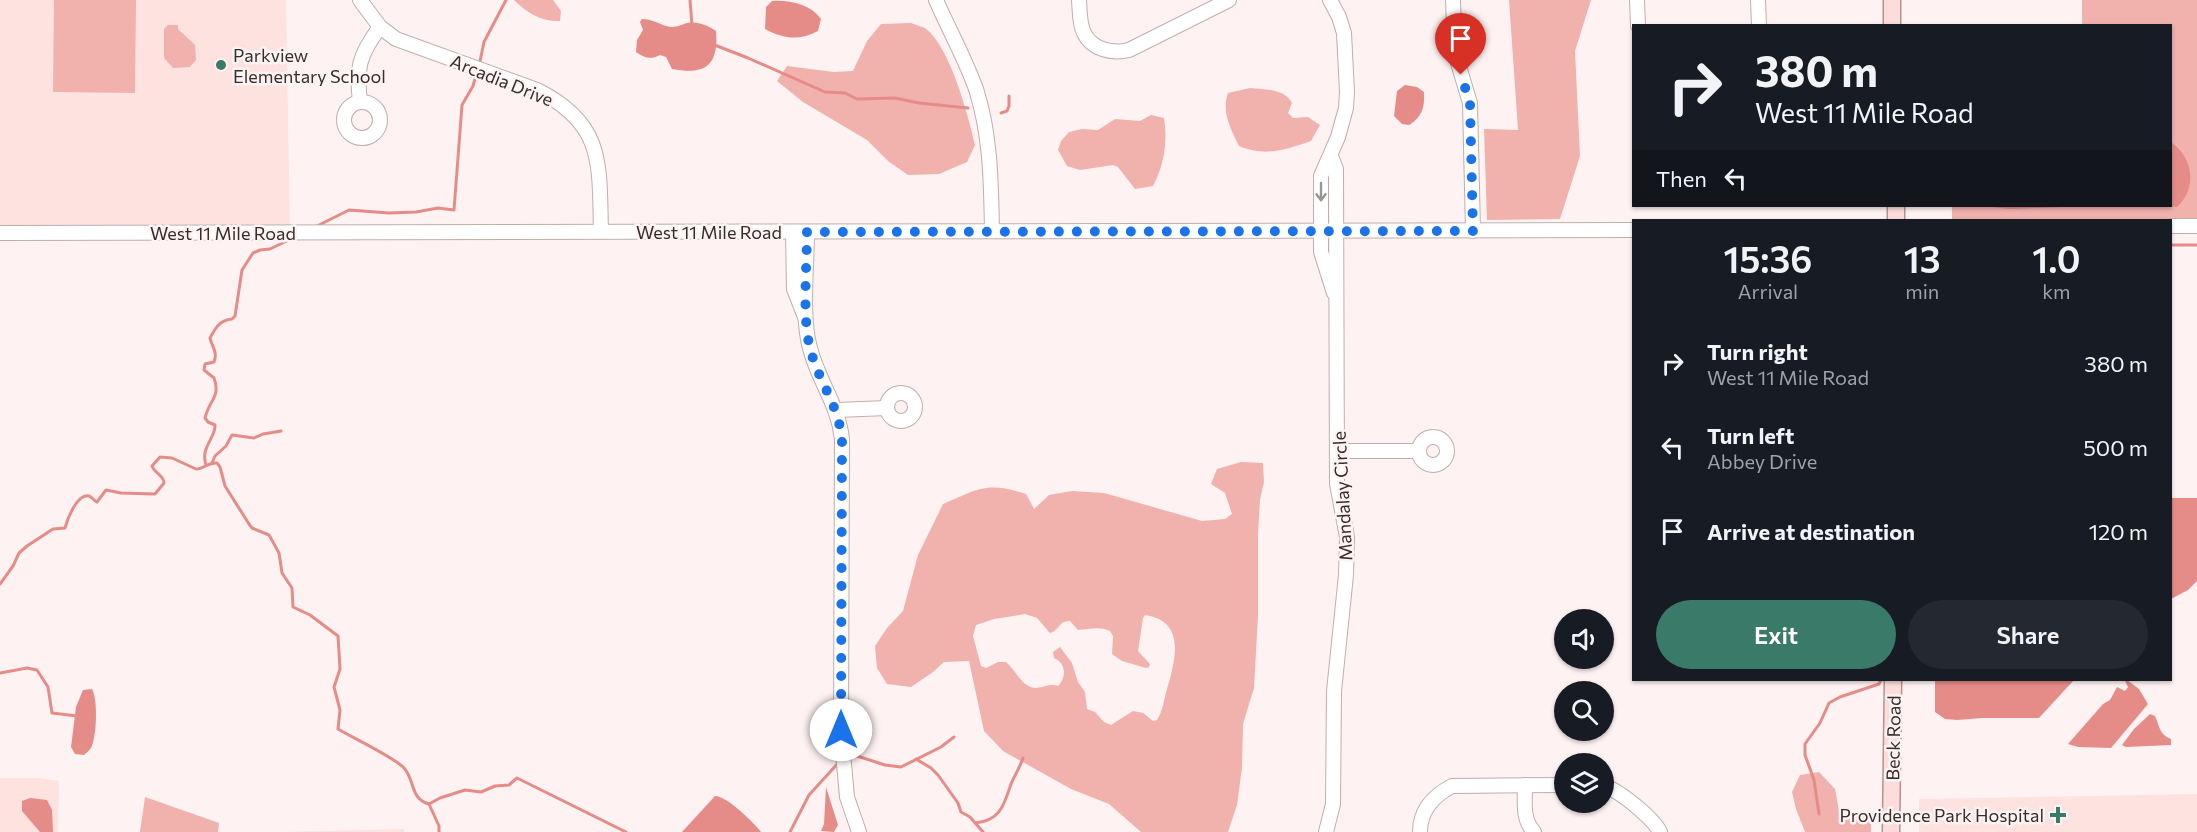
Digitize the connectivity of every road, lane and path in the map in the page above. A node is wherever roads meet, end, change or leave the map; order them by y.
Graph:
1 (360, 0) edge
2 (936, 0) edge
3 (1079, 0) edge
4 (1195, 0) edge
5 (1229, 0) edge
6 (1330, 0) edge
7 (1453, 0) edge
8 (1637, 0) edge
9 (1758, 0) edge
10 (1892, 0) edge
11 (1201, 13) junction
12 (1638, 24) edge
13 (1759, 24) edge
14 (1892, 24) edge
15 (380, 27) junction
16 (360, 102) dead end
17 (1331, 156) junction
18 (2172, 226) edge
19 (2197, 226) edge
20 (1632, 230) edge
21 (601, 231) junction
22 (992, 231) junction
23 (1321, 231) junction
24 (1336, 231) junction
25 (1473, 231) junction
26 (800, 232) junction
27 (0, 233) edge
28 (1337, 303) junction
29 (887, 408) dead end
30 (837, 410) junction
31 (1337, 451) junction
32 (1419, 451) dead end
33 (1893, 681) edge
34 (1525, 785) junction
35 (1554, 785) edge
36 (1614, 789) edge
37 (859, 832) edge
38 (1326, 832) edge
39 (1420, 832) edge
40 (1534, 832) edge
41 (1660, 832) edge
42 (1891, 832) edge

1 - 15 street, Arcadia Drive
2 - 22 street
3 - 11 street
4 - 11 street
5 - 11 street
6 - 17 street
7 - 25 street
8 - 12 street
9 - 13 street
10 - 14 main road
15 - 16 street
15 - 21 street, Arcadia Drive
17 -> 23 street
17 - 24 street, Mandalay Circle
18 - 19 street
20 - 25 street, West 11 Mile Road
21 - 26 street, West 11 Mile Road
21 - 27 street, West 11 Mile Road
22 - 23 street, West 11 Mile Road
22 - 26 street, West 11 Mile Road
23 - 24 street, West 11 Mile Road
23 - 28 street
24 - 25 street, West 11 Mile Road
24 - 28 street, Mandalay Circle
26 - 30 street
28 - 31 street, Mandalay Circle
29 - 30 street
30 - 37 street
31 - 32 street
31 - 38 street, Mandalay Circle
33 - 42 main road, Beck Road
34 - 35 street
34 - 39 street
34 - 40 street
36 - 41 street

